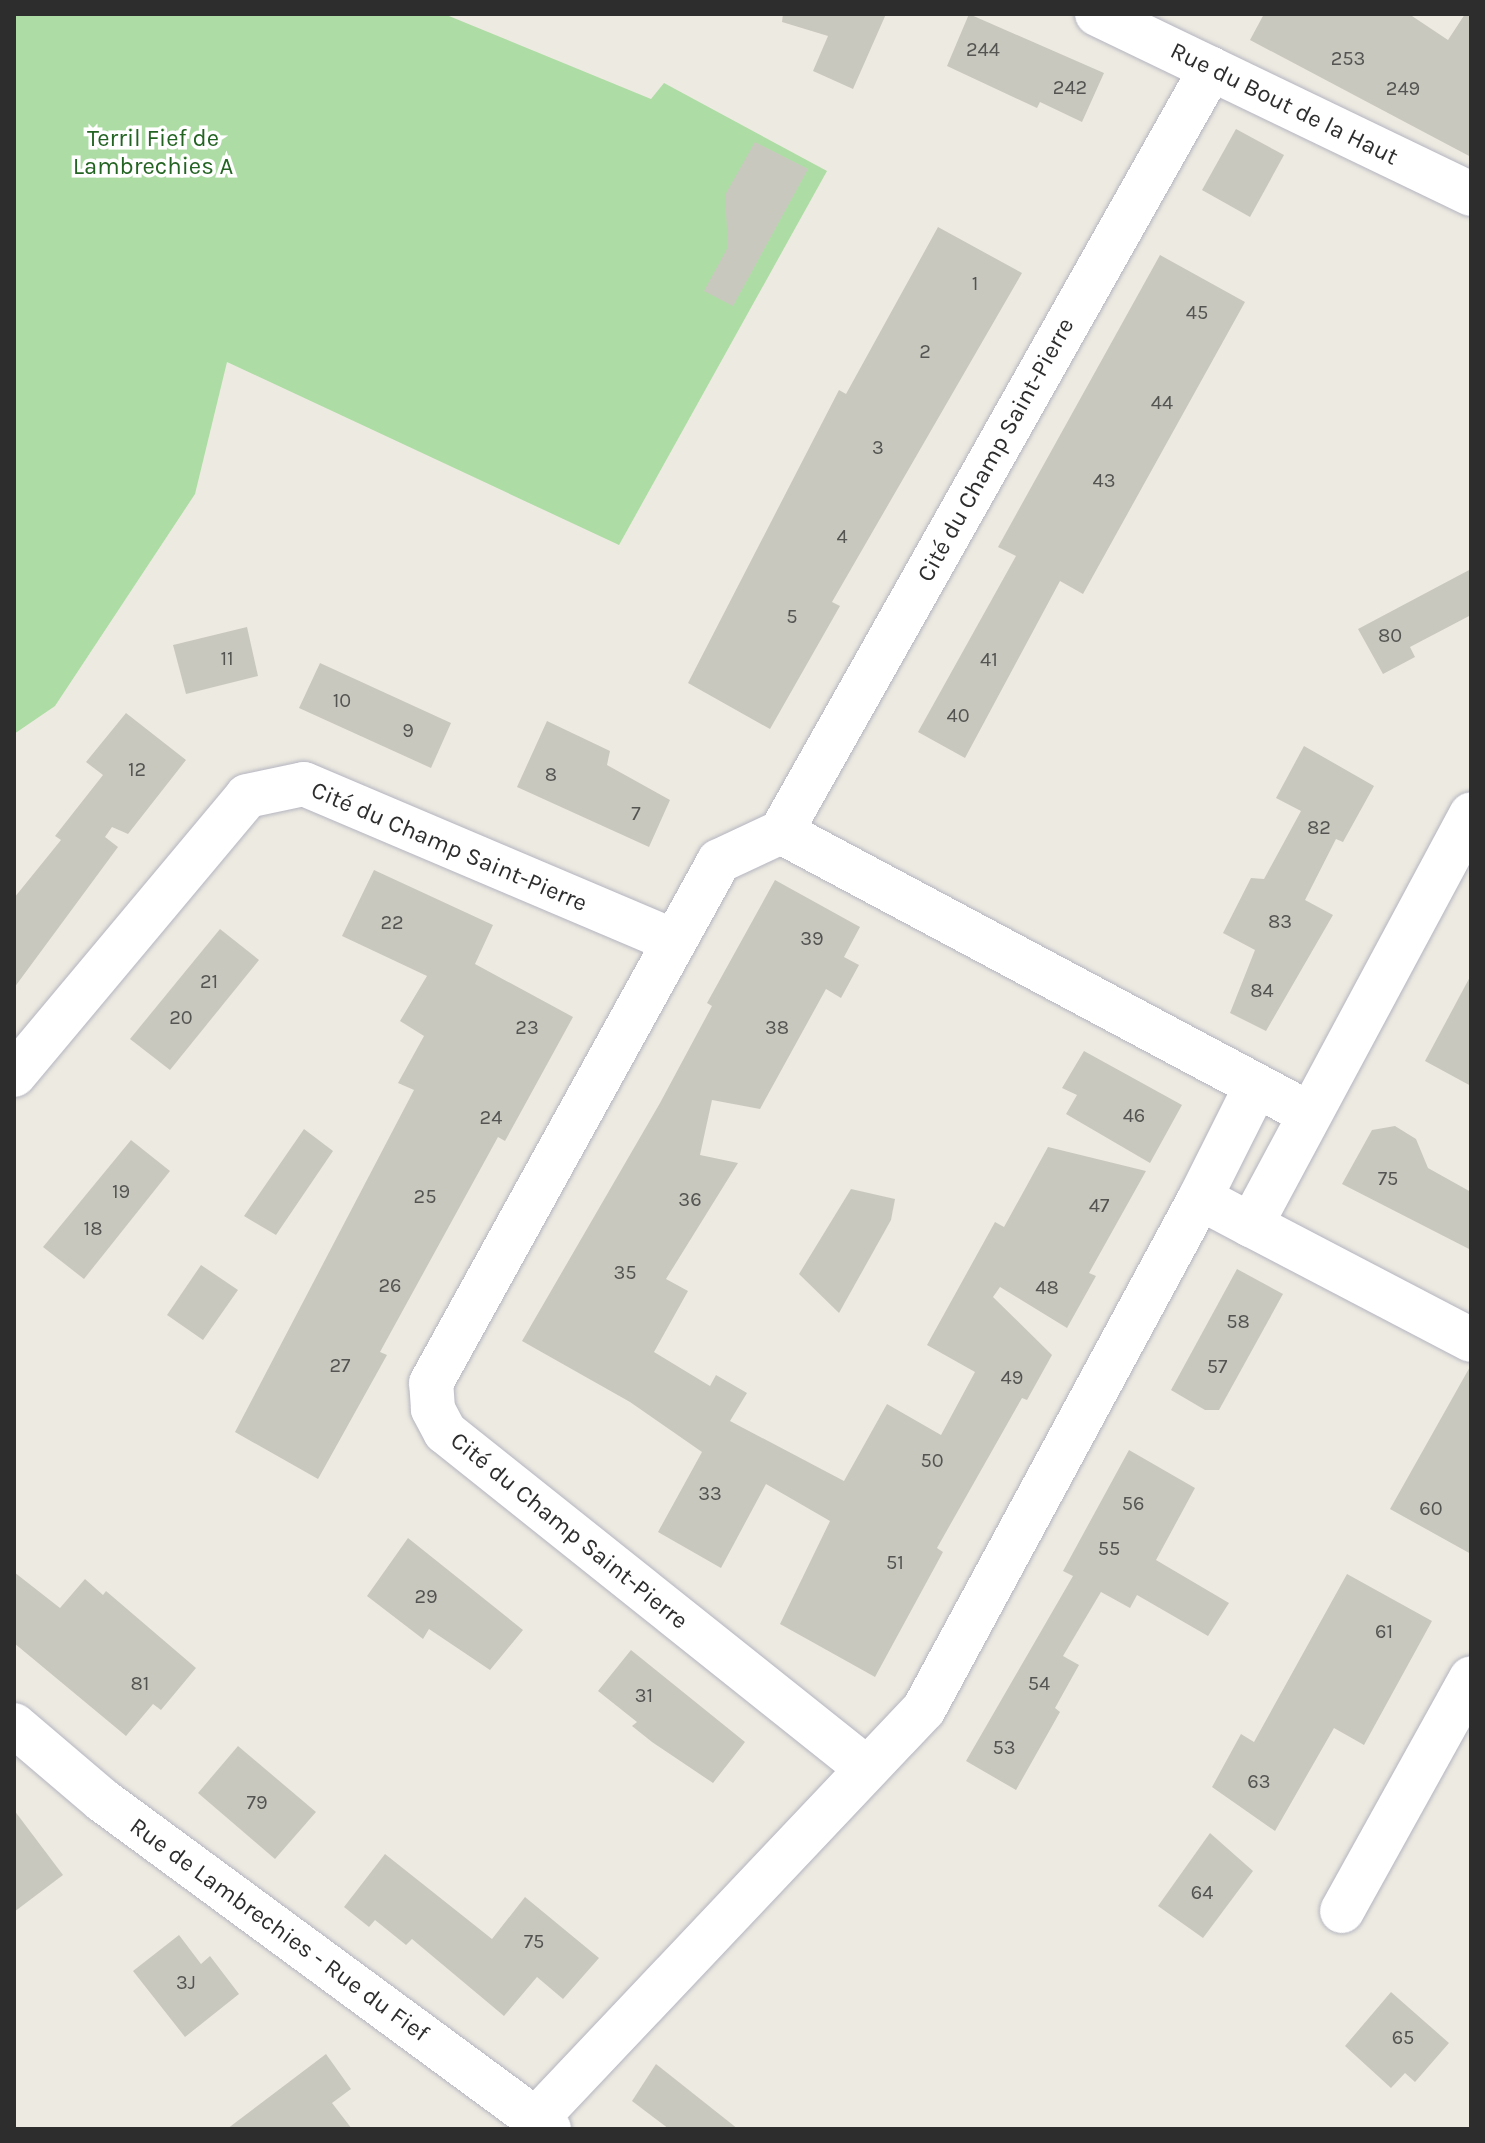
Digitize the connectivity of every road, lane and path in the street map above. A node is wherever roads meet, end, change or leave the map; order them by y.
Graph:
1 (1097, 14) edge
2 (1211, 69) junction
3 (1471, 194) edge
4 (1471, 814) edge
5 (781, 832) junction
6 (673, 941) junction
7 (14, 1075) edge
8 (1255, 1088) junction
9 (1308, 1113) junction
10 (1200, 1198) junction
11 (1251, 1225) junction
12 (1471, 1340) edge
13 (1471, 1678) edge
14 (14, 1725) edge
15 (865, 1767) junction
16 (1342, 1911) dead end
17 (542, 2124) edge

1 - 2 street, Rue du Bout de la Haut
2 - 3 street, Rue du Bout de la Haut
2 - 5 street, Cité du Champ Saint-Pierre
4 - 9 street
5 - 6 street, Cité du Champ Saint-Pierre
5 - 8 street
6 - 7 street, Cité du Champ Saint-Pierre
6 - 15 street, Cité du Champ Saint-Pierre
8 - 9 street
8 - 10 street
9 - 11 street
10 - 11 street
10 - 15 street
11 - 12 street
13 - 16 street
14 - 17 street, Rue de Lambrechies - Rue du Fief
15 - 17 street

